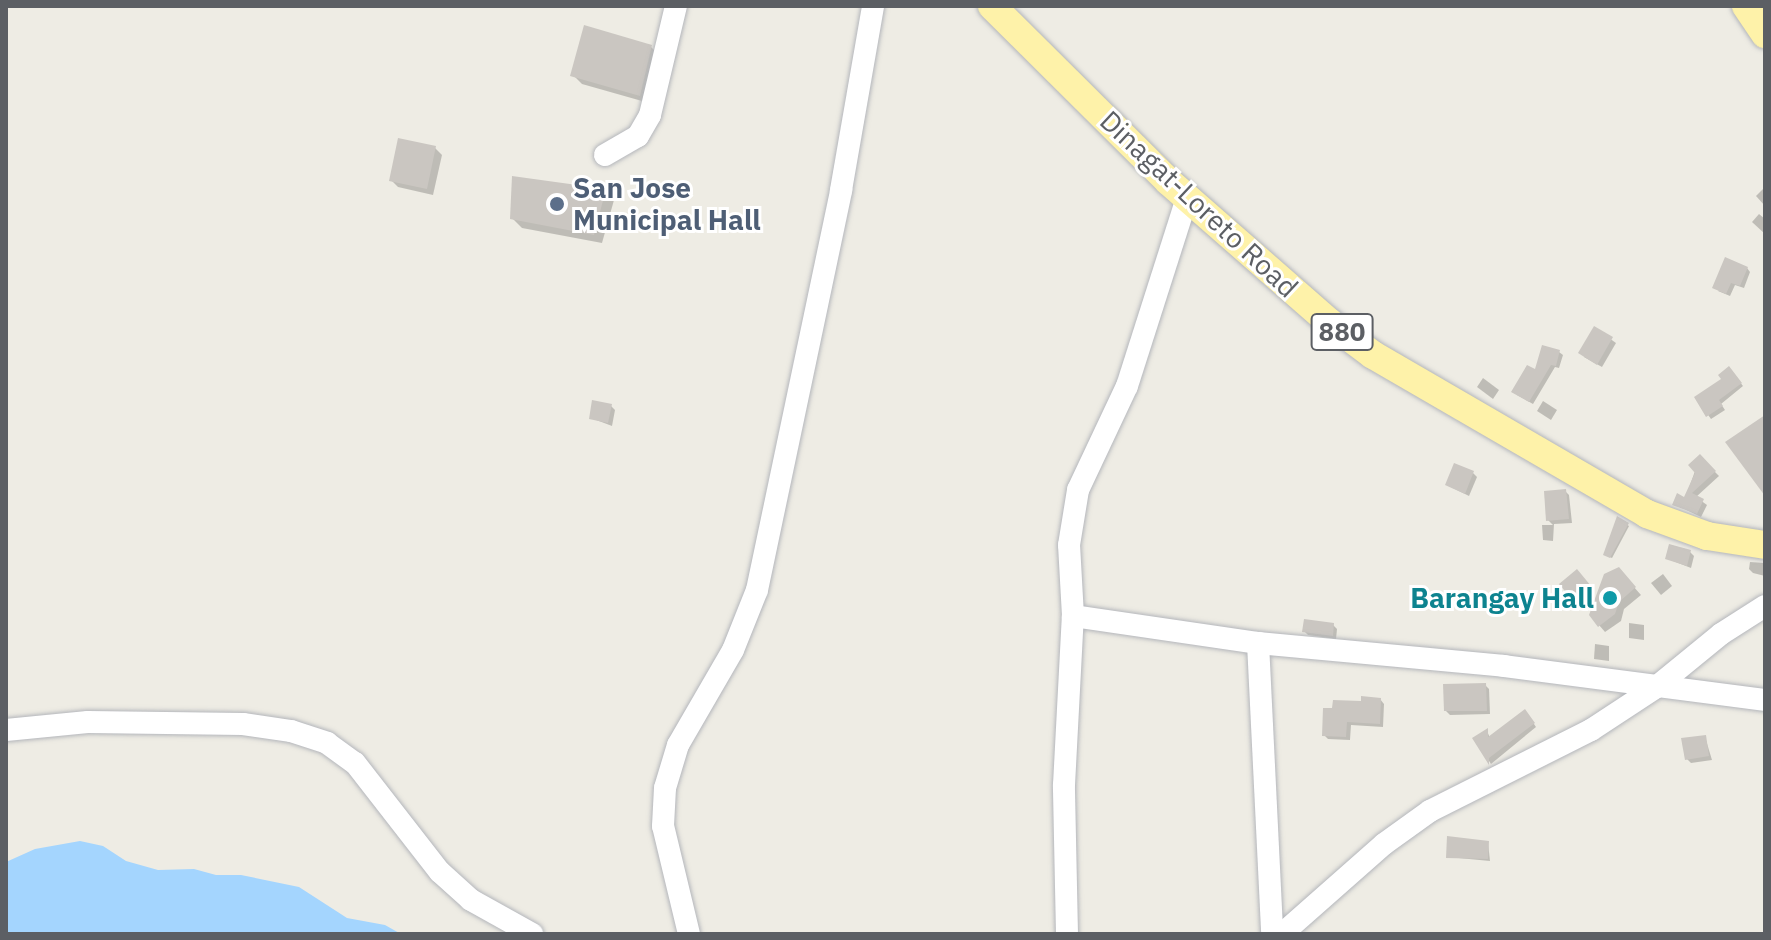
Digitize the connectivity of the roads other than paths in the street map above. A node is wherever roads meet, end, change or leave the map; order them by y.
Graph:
1 (676, 6) edge
2 (873, 6) edge
3 (992, 6) edge
4 (1746, 6) edge
5 (1765, 34) edge
6 (605, 155) dead end
7 (1187, 198) junction
8 (1765, 545) edge
9 (1765, 606) edge
10 (1073, 616) junction
11 (1258, 643) junction
12 (1655, 688) junction
13 (1765, 700) edge
14 (6, 730) edge
15 (532, 934) edge
16 (689, 934) edge
17 (1067, 934) edge
18 (1272, 934) edge
19 (1282, 934) edge

1 - 6 street
2 - 16 street
3 - 7 main road, Dinagat-Loreto Road / 880
4 - 5 main road
7 - 8 main road, Dinagat-Loreto Road / 880
7 - 10 street
9 - 12 street
10 - 11 street
10 - 17 street
11 - 12 street
11 - 18 street
12 - 13 street
12 - 19 street
14 - 15 street

